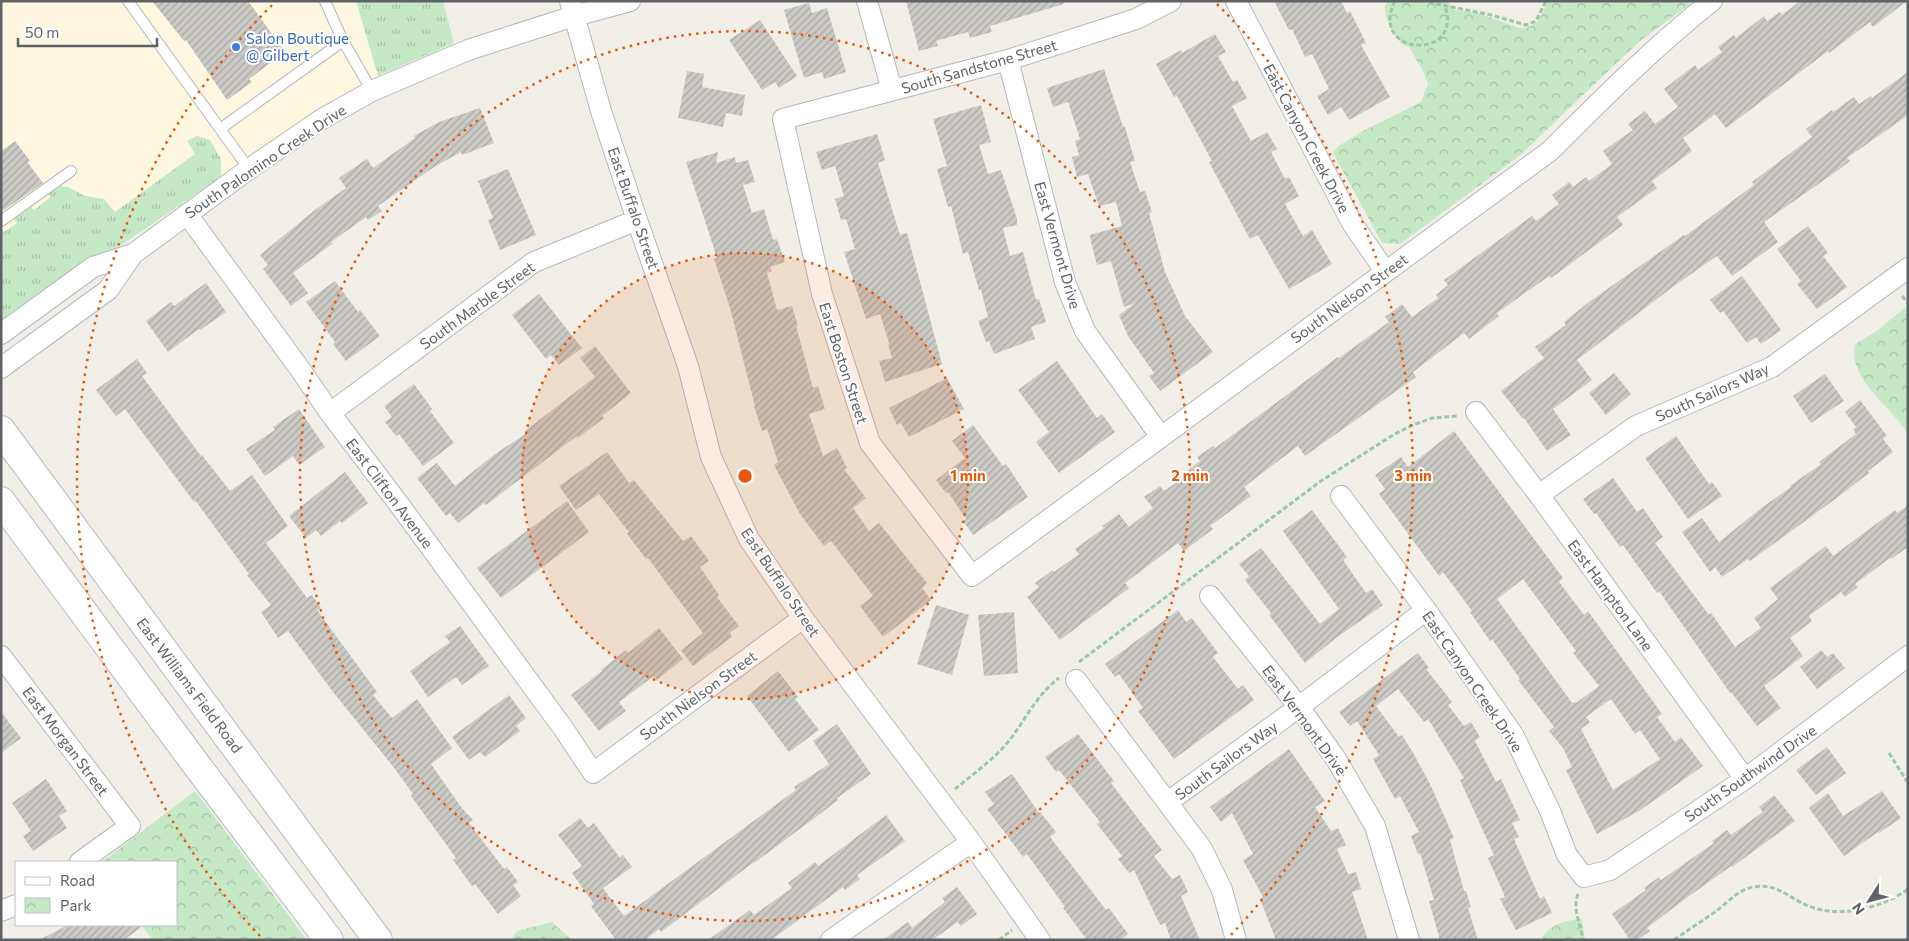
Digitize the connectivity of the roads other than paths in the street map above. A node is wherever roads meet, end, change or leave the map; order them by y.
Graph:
1 (128, 1) edge
2 (325, 1) edge
3 (630, 1) edge
4 (867, 1) edge
5 (1171, 1) edge
6 (1236, 1) edge
7 (1712, 1) edge
8 (572, 9) edge
9 (343, 41) junction
10 (1008, 60) junction
11 (372, 90) junction
12 (892, 90) junction
13 (783, 119) joint
14 (220, 128) junction
15 (249, 169) junction
16 (71, 171) dead end
17 (187, 214) junction
18 (637, 220) junction
19 (1, 221) edge
20 (133, 254) junction
21 (1908, 268) edge
22 (1385, 271) junction
23 (1, 334) edge
24 (1, 368) edge
25 (1476, 412) dead end
26 (330, 413) junction
27 (1, 430) edge
28 (1161, 437) junction
29 (1539, 495) junction
30 (1341, 496) dead end
31 (1, 501) edge
32 (972, 576) joint
33 (1210, 596) dead end
34 (1426, 610) junction
35 (803, 618) junction
36 (1, 656) edge
37 (1908, 656) edge
38 (1076, 680) dead end
39 (1299, 707) junction
40 (593, 772) joint
41 (1745, 779) junction
42 (1168, 802) junction
43 (971, 842) junction
44 (81, 861) edge
45 (1584, 877) joint
46 (15, 905) edge
47 (1, 910) edge
48 (329, 940) edge
49 (378, 940) edge
50 (832, 940) edge
51 (1040, 940) edge
52 (1236, 940) edge
53 (1408, 940) edge

1 - 14 lane
2 - 9 lane
3 - 8 street, South Palomino Creek Drive
4 - 12 street
5 - 10 street, South Sandstone Street
6 - 22 street, East Canyon Creek Drive
7 - 22 street, South Nielson Street
8 - 11 street, South Palomino Creek Drive
8 - 18 street, East Buffalo Street
9 - 11 lane
9 - 14 lane
10 - 12 street, South Sandstone Street
10 - 28 street, East Vermont Drive
11 - 15 street, South Palomino Creek Drive
12 - 13 street, South Sandstone Street
13 - 32 street, East Boston Street
14 - 15 lane
15 - 17 street, South Palomino Creek Drive
16 - 19 lane
17 - 20 street, South Palomino Creek Drive
17 - 26 street, East Clifton Avenue
18 - 26 street, South Marble Street
18 - 35 street, East Buffalo Street
20 - 23 street, South Palomino Creek Drive
20 - 24 street, South Palomino Creek Drive
21 - 29 street, South Sailors Way
22 - 28 street, South Nielson Street
25 - 29 street, East Hampton Lane
26 - 40 street, East Clifton Avenue
27 - 49 main road, East Williams Field Road
28 - 32 street, South Nielson Street
29 - 41 street, East Hampton Lane
30 - 34 street, East Canyon Creek Drive
31 - 48 main road
33 - 39 street, East Vermont Drive
34 - 39 street, South Sailors Way
34 - 45 street, East Canyon Creek Drive
35 - 40 street, South Nielson Street
35 - 43 street, East Buffalo Street
36 - 44 street, East Morgan Street
37 - 41 street, South Southwind Drive
38 - 42 street
39 - 42 street, South Sailors Way
39 - 53 street, East Vermont Drive
41 - 45 street, South Southwind Drive
42 - 52 street
43 - 50 street
43 - 51 street, East Buffalo Street
46 - 47 street

